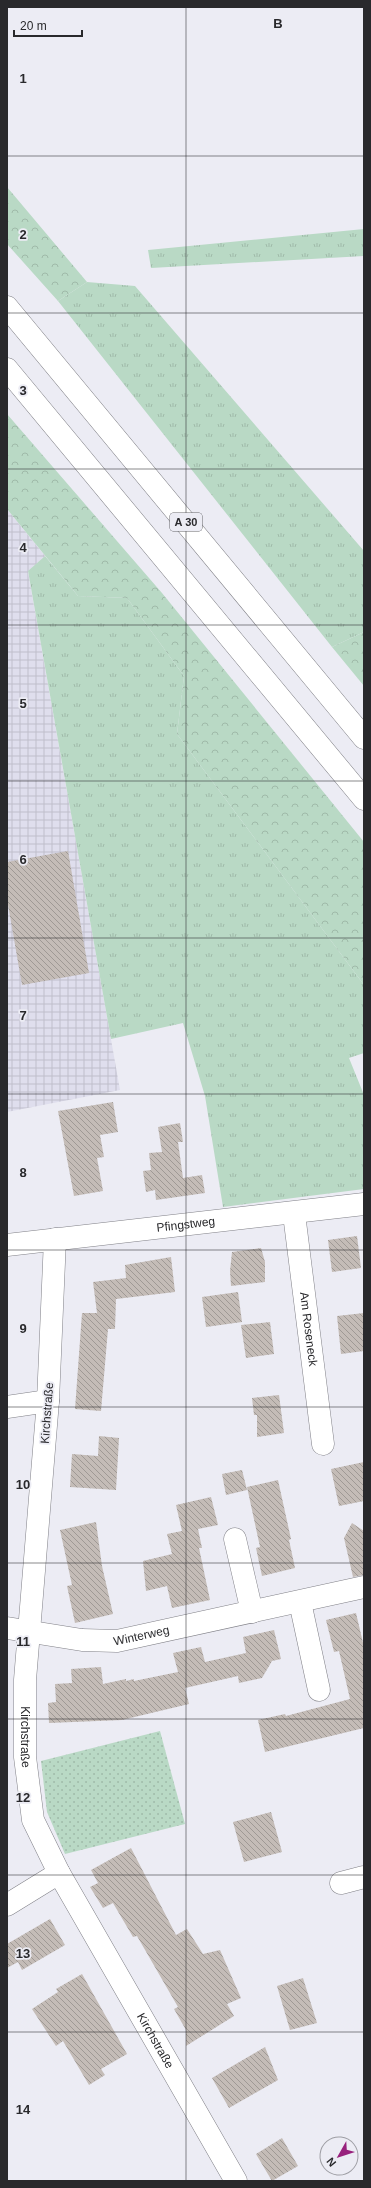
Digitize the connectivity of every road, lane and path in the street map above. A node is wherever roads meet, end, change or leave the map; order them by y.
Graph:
1 (7, 307) edge
2 (7, 369) edge
3 (364, 738) edge
4 (364, 798) edge
5 (364, 1204) edge
6 (294, 1214) junction
7 (55, 1239) junction
8 (7, 1245) edge
9 (48, 1401) junction
10 (7, 1407) edge
11 (322, 1444) dead end
12 (235, 1540) dead end
13 (364, 1587) edge
14 (300, 1602) junction
15 (252, 1612) junction
16 (7, 1628) edge
17 (30, 1632) junction
18 (319, 1690) dead end
19 (59, 1873) junction
20 (364, 1877) edge
21 (340, 1883) dead end
22 (7, 1905) edge
23 (236, 2181) edge

1 - 3 main road, A 30
2 - 4 main road
5 - 6 main road, Pfingstweg
6 - 7 main road, Pfingstweg
6 - 11 main road, Am Roseneck
7 - 8 main road, Pfingstweg
7 - 9 main road, Kirchstraße
9 - 10 main road
9 - 17 main road, Kirchstraße
12 - 15 main road
13 - 14 main road, Winterweg
14 - 15 main road, Winterweg
14 - 18 main road
15 - 17 main road, Winterweg
16 - 17 main road, Winterweg
17 - 19 main road, Kirchstraße
19 - 22 main road
19 - 23 main road, Kirchstraße
20 - 21 main road

